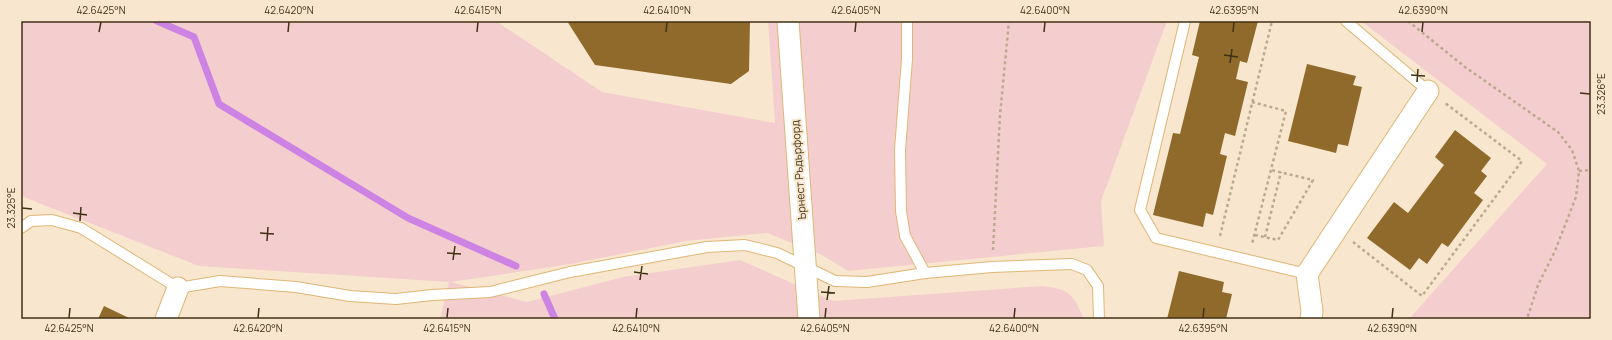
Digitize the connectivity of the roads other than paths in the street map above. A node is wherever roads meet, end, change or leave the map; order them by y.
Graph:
1 (788, 21) edge
2 (907, 21) edge
3 (1185, 21) edge
4 (1346, 21) edge
5 (1428, 91) joint
6 (21, 228) edge
7 (805, 266) junction
8 (925, 273) junction
9 (1307, 274) junction
10 (178, 288) junction
11 (166, 319) edge
12 (809, 319) edge
13 (1099, 319) edge
14 (1311, 319) edge

1 - 7 street, Ърнест Ръдърфорд
2 - 8 lane
3 - 9 lane
4 - 5 lane
5 - 9 street
6 - 10 lane
7 - 8 lane
7 - 10 lane
7 - 12 street, Ърнест Ръдърфорд
8 - 13 lane
9 - 14 street
10 - 11 street

